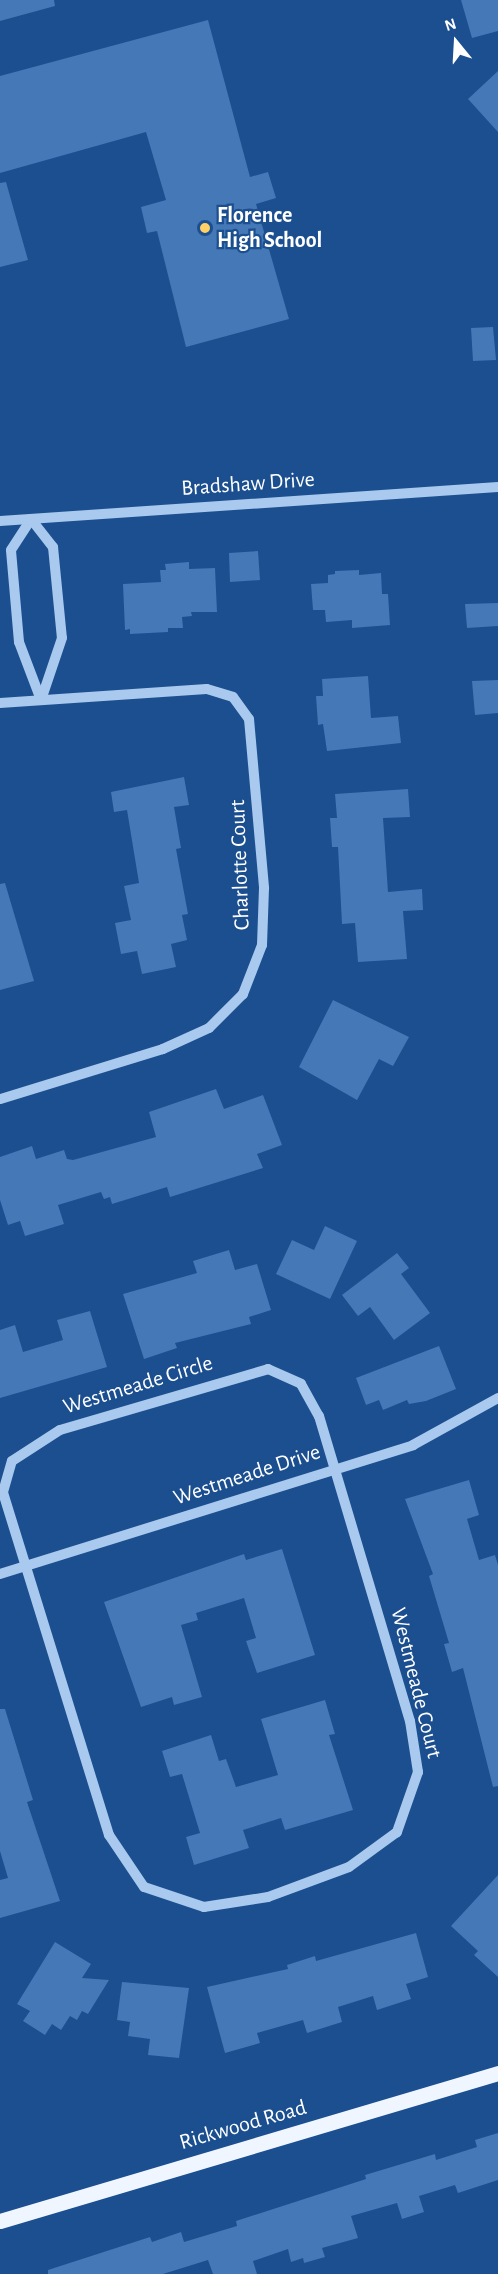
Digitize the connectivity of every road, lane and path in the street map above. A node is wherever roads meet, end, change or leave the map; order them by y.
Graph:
1 (498, 487) edge
2 (31, 519) junction
3 (0, 521) edge
4 (41, 700) junction
5 (0, 703) edge
6 (0, 1099) edge
7 (498, 1398) edge
8 (337, 1467) junction
9 (26, 1566) junction
10 (0, 1574) edge
11 (498, 2073) edge
12 (0, 2221) edge

1 - 2 street, Bradshaw Drive
2 - 3 street, Bradshaw Drive
2 - 4 street
2 - 4 street
4 - 5 street, Charlotte Court
4 - 6 street, Charlotte Court
7 - 8 street, Westmeade Drive
8 - 9 street, Westmeade Drive
8 - 9 street, Westmeade Circle
8 - 9 street, Westmeade Court
9 - 10 street, Westmeade Drive
11 - 12 main road, Rickwood Road

